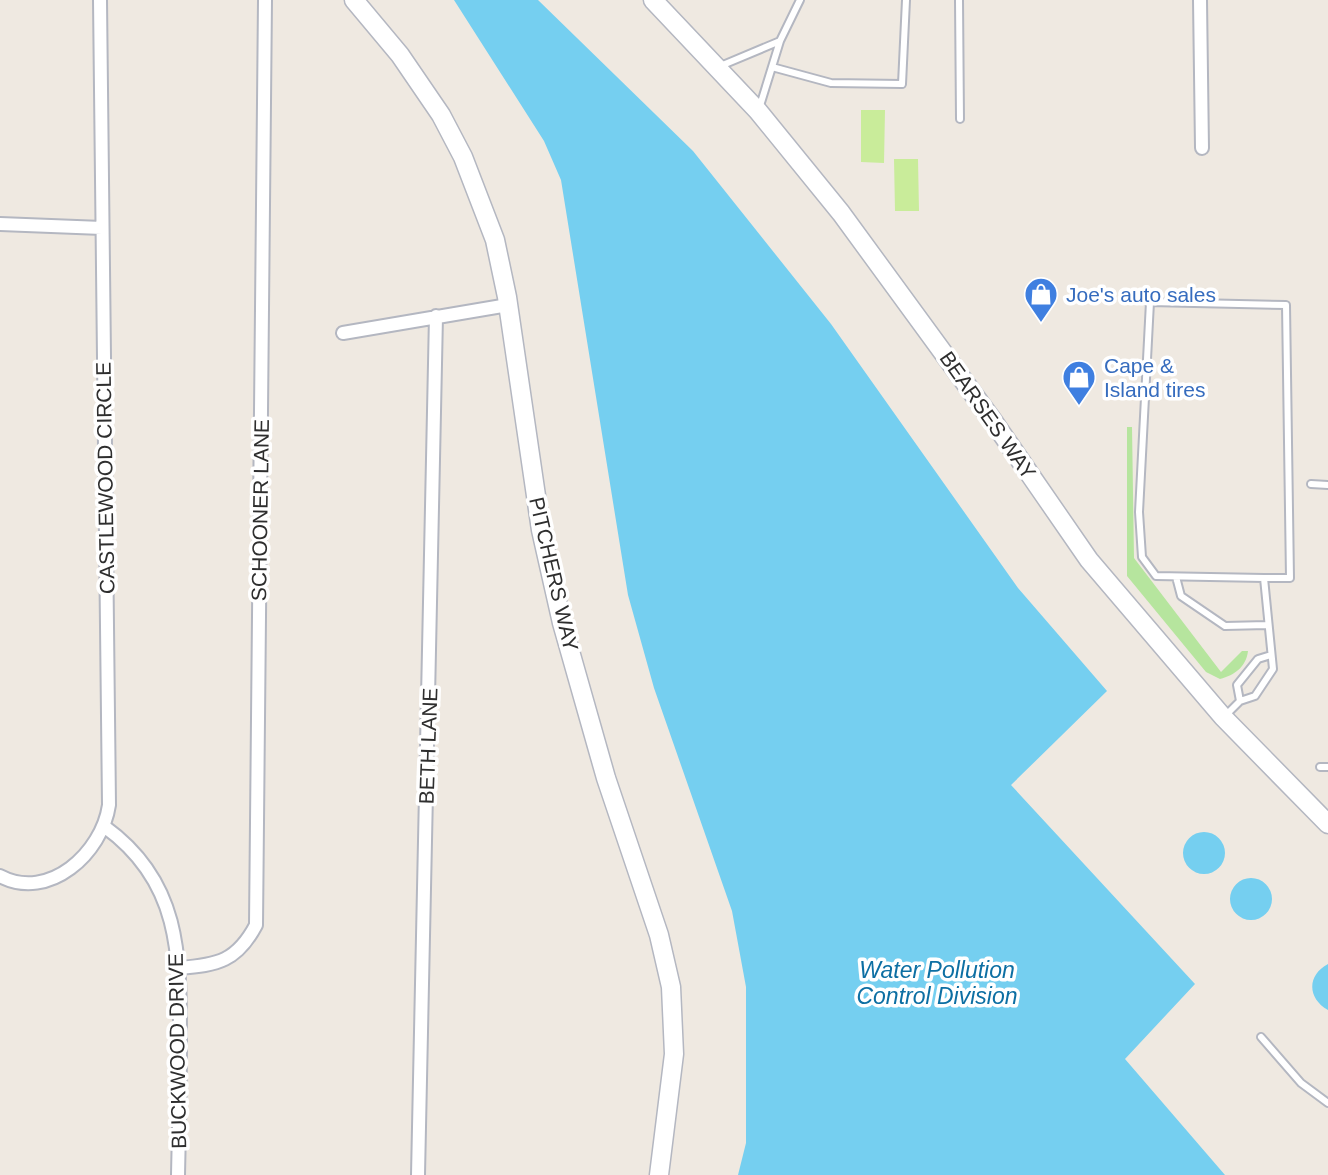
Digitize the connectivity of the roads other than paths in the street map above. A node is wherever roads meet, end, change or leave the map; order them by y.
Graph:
1 (100, 0) edge
2 (265, 0) edge
3 (354, 0) edge
4 (653, 0) edge
5 (800, 0) edge
6 (906, 0) edge
7 (959, 0) edge
8 (1200, 0) edge
9 (780, 41) junction
10 (718, 67) junction
11 (772, 67) junction
12 (758, 111) junction
13 (960, 119) dead end
14 (1202, 148) dead end
15 (0, 224) edge
16 (102, 228) junction
17 (508, 305) junction
18 (436, 316) junction
19 (343, 333) dead end
20 (1311, 484) dead end
21 (1328, 485) edge
22 (1176, 577) junction
23 (1264, 578) junction
24 (1267, 625) junction
25 (1271, 655) junction
26 (1240, 701) junction
27 (1223, 717) junction
28 (1328, 824) edge
29 (105, 827) junction
30 (0, 876) edge
31 (179, 968) junction
32 (1261, 1037) dead end
33 (1328, 1103) edge
34 (178, 1175) edge
35 (418, 1175) edge
36 (659, 1175) edge

1 - 16 street, CASTLEWOOD CIRCLE
2 - 31 street, SCHOONER LANE
3 - 17 main road, PITCHERS WAY
4 - 10 main road, BEARSES WAY
5 - 9 lane
6 - 11 lane
7 - 13 lane
8 - 14 street
9 - 10 lane
9 - 11 lane
10 - 12 main road, BEARSES WAY
11 - 12 lane
12 - 27 main road, BEARSES WAY
15 - 16 street
16 - 29 street, CASTLEWOOD CIRCLE
17 - 18 street
17 - 36 main road, PITCHERS WAY
18 - 19 street
18 - 35 street, BETH LANE
20 - 21 lane
22 - 23 lane
22 - 23 lane
22 - 24 lane
23 - 24 lane
24 - 25 lane
25 - 26 lane
25 - 26 lane
26 - 27 lane
27 - 28 main road, BEARSES WAY
29 - 30 street, CASTLEWOOD CIRCLE
29 - 31 street, BUCKWOOD DRIVE
31 - 34 street, BUCKWOOD DRIVE
32 - 33 lane

